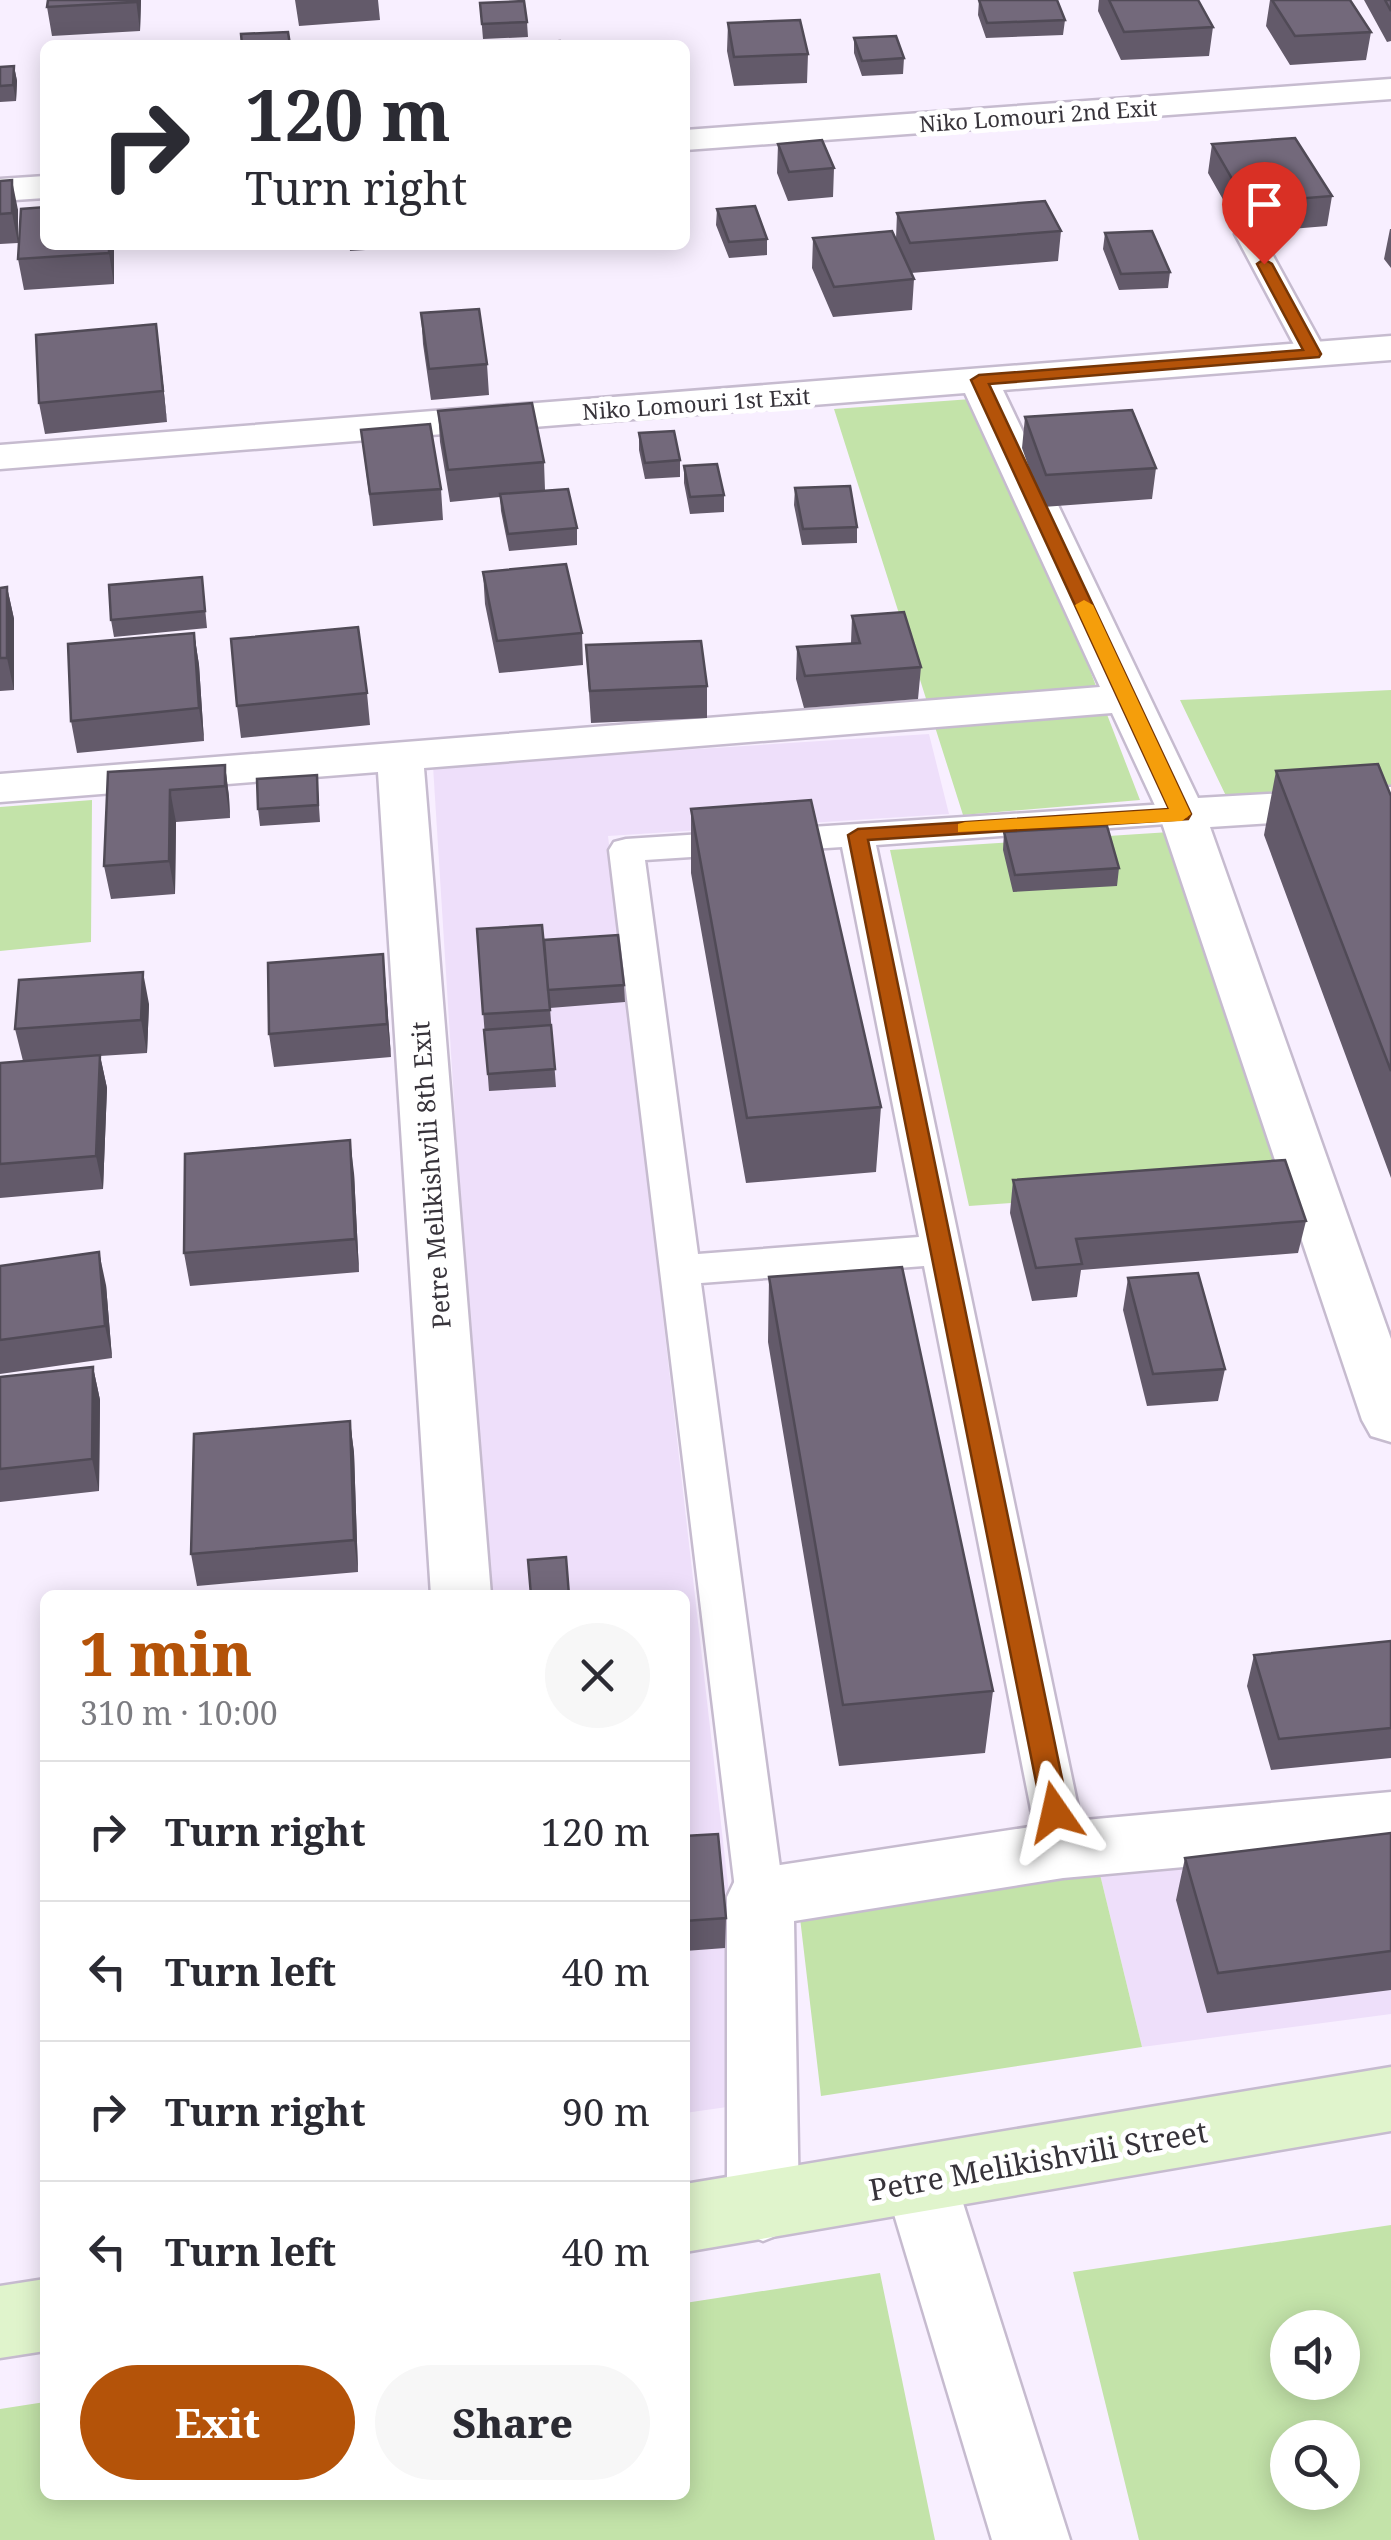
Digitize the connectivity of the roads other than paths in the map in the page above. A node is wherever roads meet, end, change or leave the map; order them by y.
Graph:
1 (1391, 88) edge
2 (690, 140) edge
3 (40, 187) edge
4 (0, 190) edge
5 (1248, 234) edge
6 (1391, 348) edge
7 (1313, 354) junction
8 (979, 380) junction
9 (0, 457) edge
10 (1127, 698) junction
11 (400, 756) junction
12 (0, 788) edge
13 (1391, 801) edge
14 (1182, 814) junction
15 (858, 835) junction
16 (941, 1250) junction
17 (680, 1270) junction
18 (1391, 1420) edge
19 (461, 1590) edge
20 (1391, 1820) edge
21 (1063, 1850) junction
22 (760, 1897) junction
23 (1391, 2099) edge
24 (920, 2182) junction
25 (763, 2206) junction
26 (690, 2217) edge
27 (40, 2316) edge
28 (0, 2322) edge
29 (1031, 2540) edge

1 - 2 street, Niko Lomouri 2nd Exit
3 - 4 street
5 - 7 lane
6 - 7 street, Niko Lomouri 1st Exit
7 - 8 street, Niko Lomouri 1st Exit
8 - 9 street, Niko Lomouri 1st Exit
8 - 10 street
10 - 11 street
10 - 14 street
11 - 12 street
11 - 19 street, Petre Melikishvili 8th Exit
13 - 14 street
14 - 15 lane
14 - 18 street
15 - 16 lane
15 - 17 lane
16 - 17 lane
16 - 21 lane
17 - 22 lane
20 - 21 street
21 - 22 street
22 - 25 street
23 - 24 street, Petre Melikishvili Street
24 - 25 street, Petre Melikishvili Street
24 - 29 street
25 - 26 street, Petre Melikishvili Street
27 - 28 street

